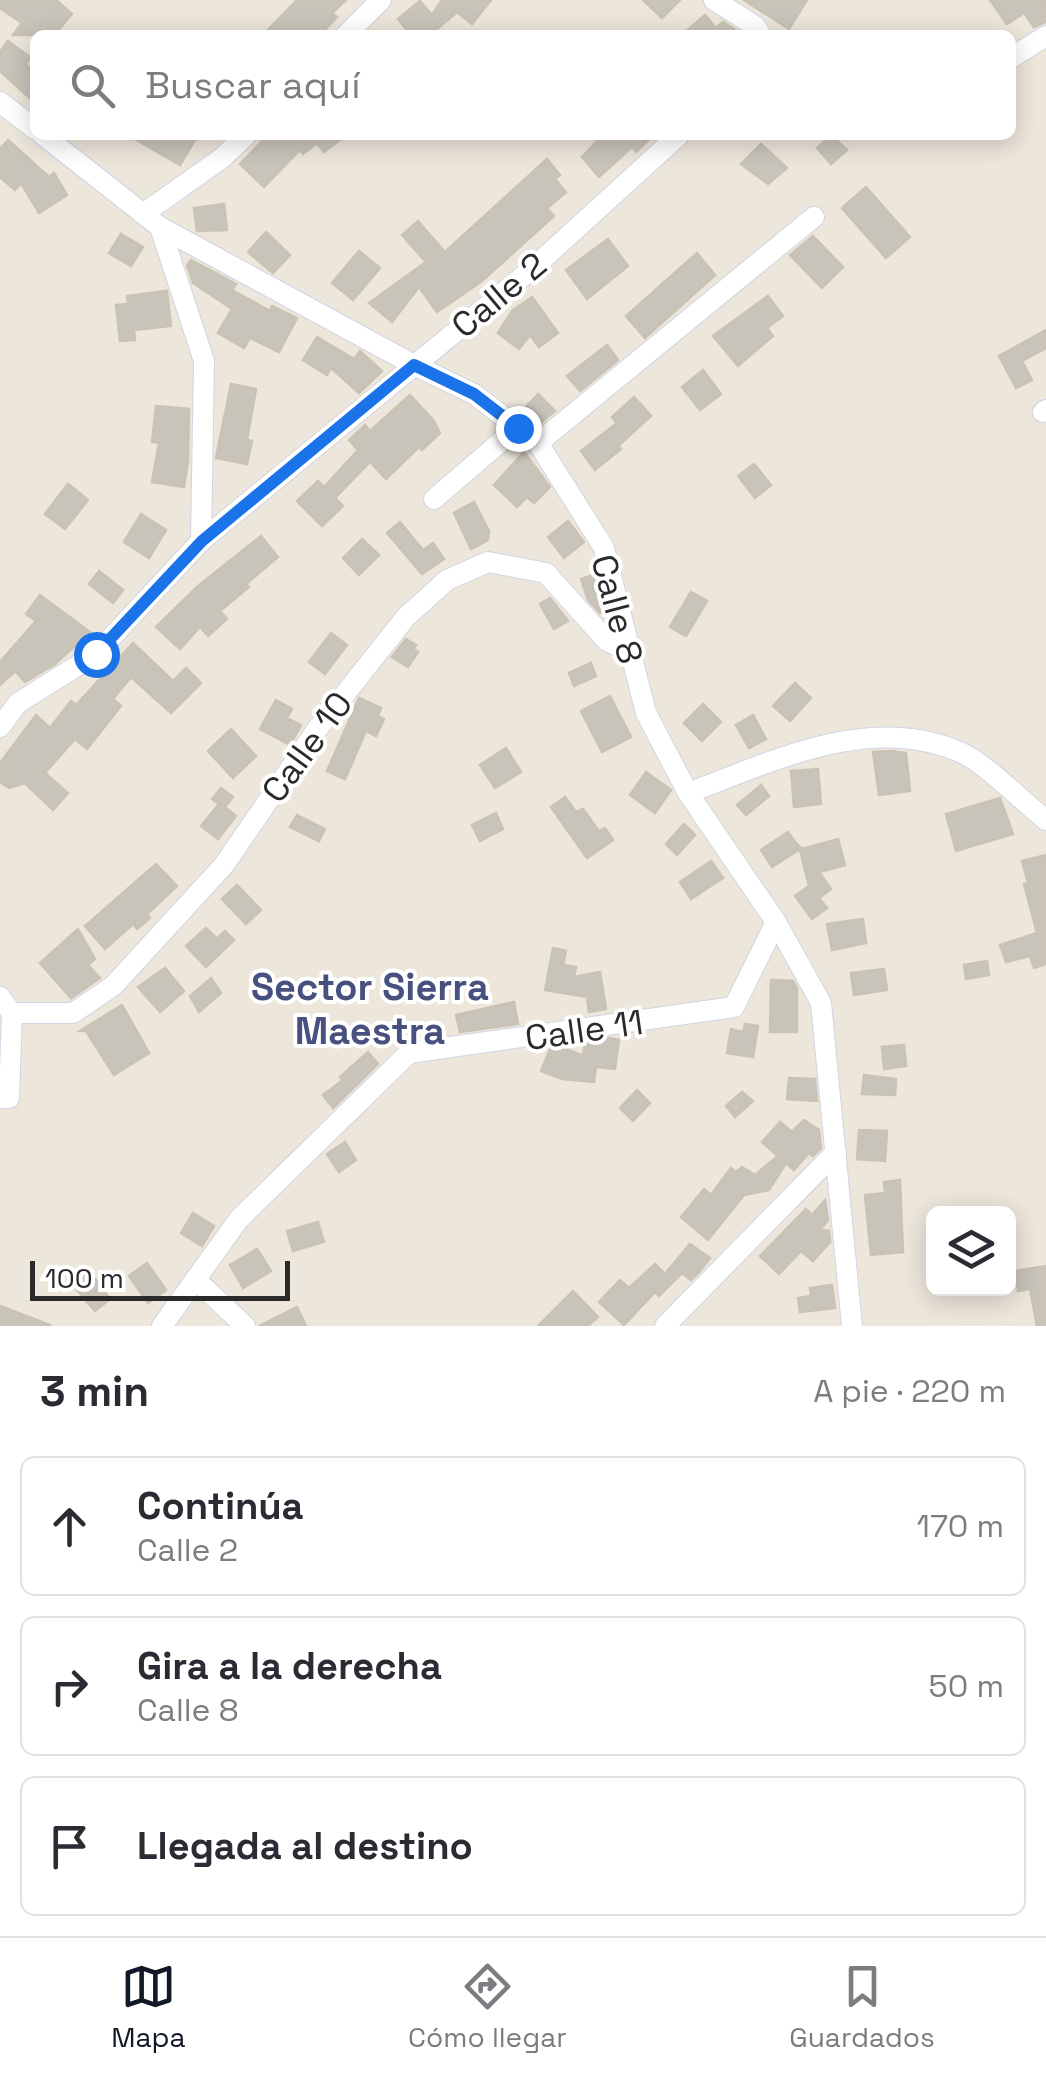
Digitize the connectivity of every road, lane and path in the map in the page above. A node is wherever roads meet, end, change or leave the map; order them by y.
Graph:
1 (381, 0) edge
2 (714, 0) edge
3 (351, 30) edge
4 (757, 30) edge
5 (1046, 36) edge
6 (1016, 55) edge
7 (0, 102) edge
8 (30, 125) edge
9 (49, 140) edge
10 (241, 140) edge
11 (674, 140) edge
12 (814, 217) dead end
13 (151, 220) junction
14 (414, 365) junction
15 (518, 428) junction
16 (538, 444) junction
17 (434, 499) dead end
18 (202, 541) junction
19 (628, 651) junction
20 (0, 726) edge
21 (688, 792) junction
22 (1046, 820) edge
23 (776, 922) junction
24 (6, 1005) edge
25 (0, 1098) edge
26 (836, 1152) junction
27 (194, 1278) junction
28 (162, 1326) edge
29 (245, 1326) edge
30 (665, 1326) edge
31 (852, 1326) edge

1 - 3 street
2 - 4 street
5 - 6 street
7 - 8 street
9 - 13 street, Calle 8
10 - 13 street
11 - 14 street, Calle 2
12 - 16 street
13 - 14 street, Calle 8
13 - 18 street
14 - 15 street, Calle 8
14 - 18 street, Calle 2
15 - 16 street, Calle 8
15 - 17 street
16 - 19 street, Calle 8
18 - 20 street, Calle 2
19 - 21 street, Calle 8
19 - 24 street, Calle 10
21 - 22 street
21 - 23 street, Calle 8
23 - 26 street, Calle 8
23 - 27 street, Calle 11
24 - 25 street
26 - 30 street
26 - 31 street, Calle 8
27 - 28 street, Calle 11
27 - 29 street

